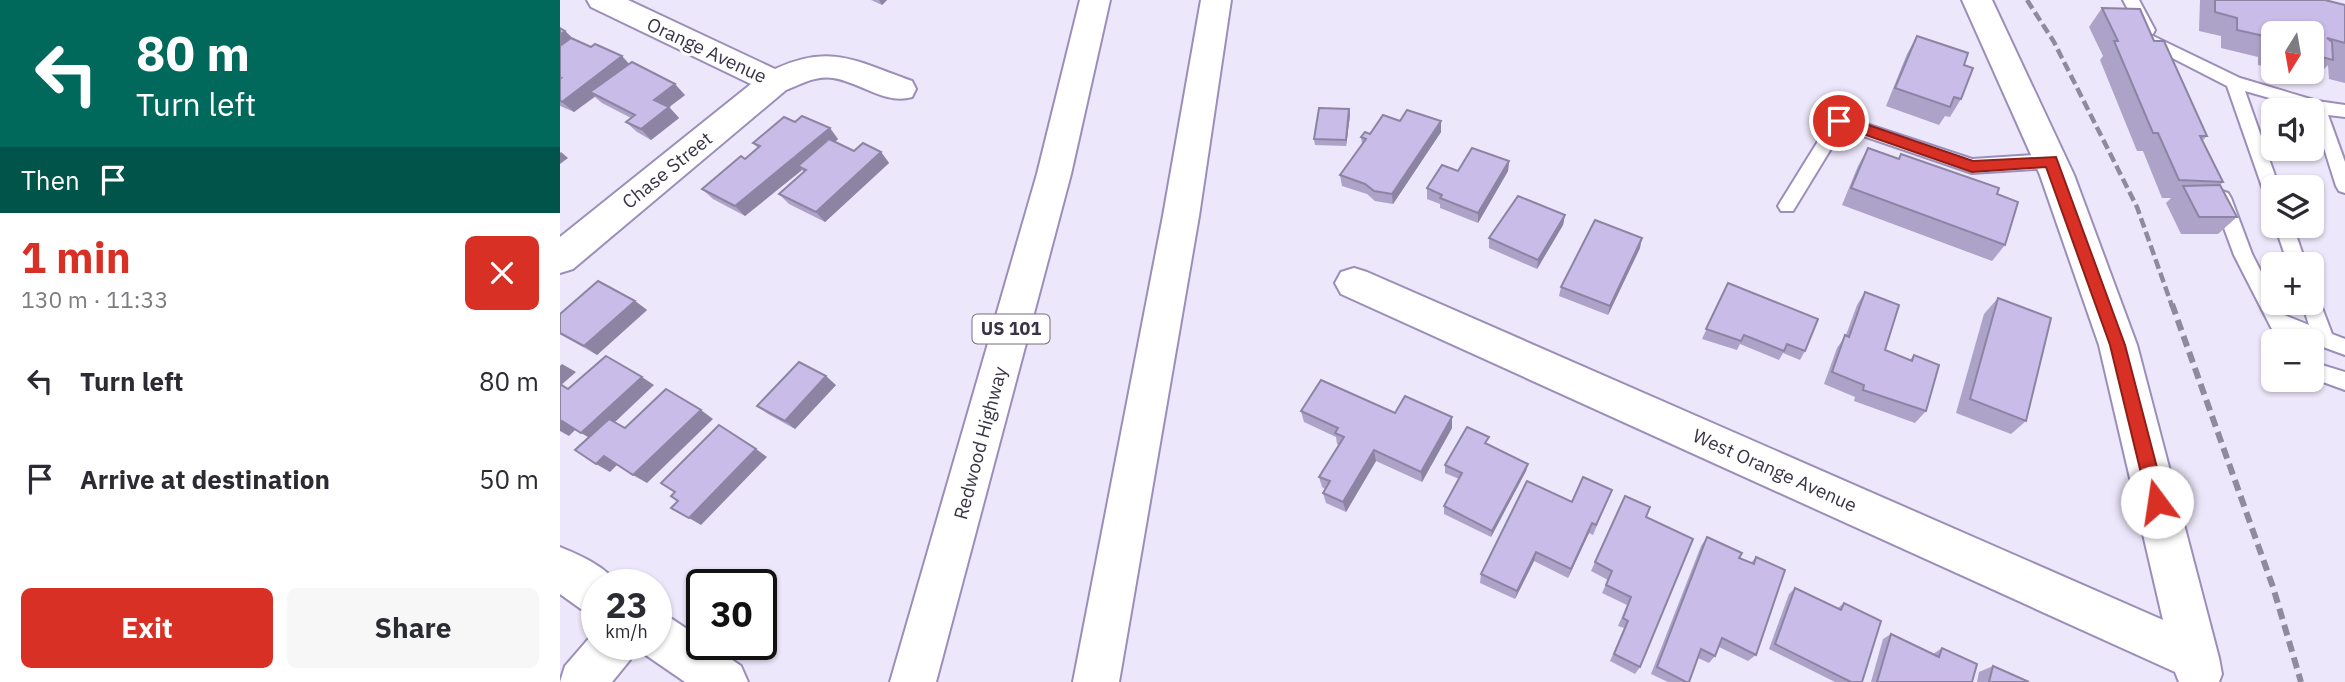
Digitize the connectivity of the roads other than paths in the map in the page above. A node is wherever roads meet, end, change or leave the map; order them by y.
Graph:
1 (602, 0) edge
2 (1095, 0) edge
3 (1216, 0) edge
4 (1977, 0) edge
5 (2132, 0) edge
6 (2153, 41) junction
7 (2170, 72) edge
8 (775, 82) junction
9 (2234, 82) junction
10 (900, 89) dead end
11 (2287, 98) edge
12 (2324, 108) edge
13 (2345, 111) edge
14 (2324, 127) edge
15 (2051, 161) junction
16 (2266, 175) edge
17 (2215, 179) edge
18 (2345, 186) edge
19 (1787, 206) dead end
20 (560, 258) edge
21 (1354, 283) dead end
22 (2278, 321) junction
23 (2282, 329) edge
24 (2297, 329) edge
25 (2324, 340) edge
26 (2345, 347) edge
27 (2324, 374) edge
28 (2345, 382) edge
29 (560, 568) edge
30 (581, 582) edge
31 (672, 646) edge
32 (600, 660) edge
33 (917, 669) edge
34 (2199, 670) edge
35 (581, 682) edge
36 (726, 682) edge
37 (1096, 682) edge

1 - 8 main road, Orange Avenue
2 - 33 main road, Redwood Highway / US 101
3 - 37 main road
4 - 15 main road
5 - 6 lane
6 - 7 lane
6 - 9 lane
8 - 10 main road
8 - 20 main road, Chase Street
9 - 11 lane
9 - 16 lane
12 - 13 lane
14 - 18 lane
15 - 19 lane
15 - 34 main road
17 - 22 lane
21 - 34 main road, West Orange Avenue
22 - 23 lane
22 - 24 lane
25 - 26 lane
27 - 28 lane
29 - 30 main road
31 - 36 main road
32 - 35 main road

